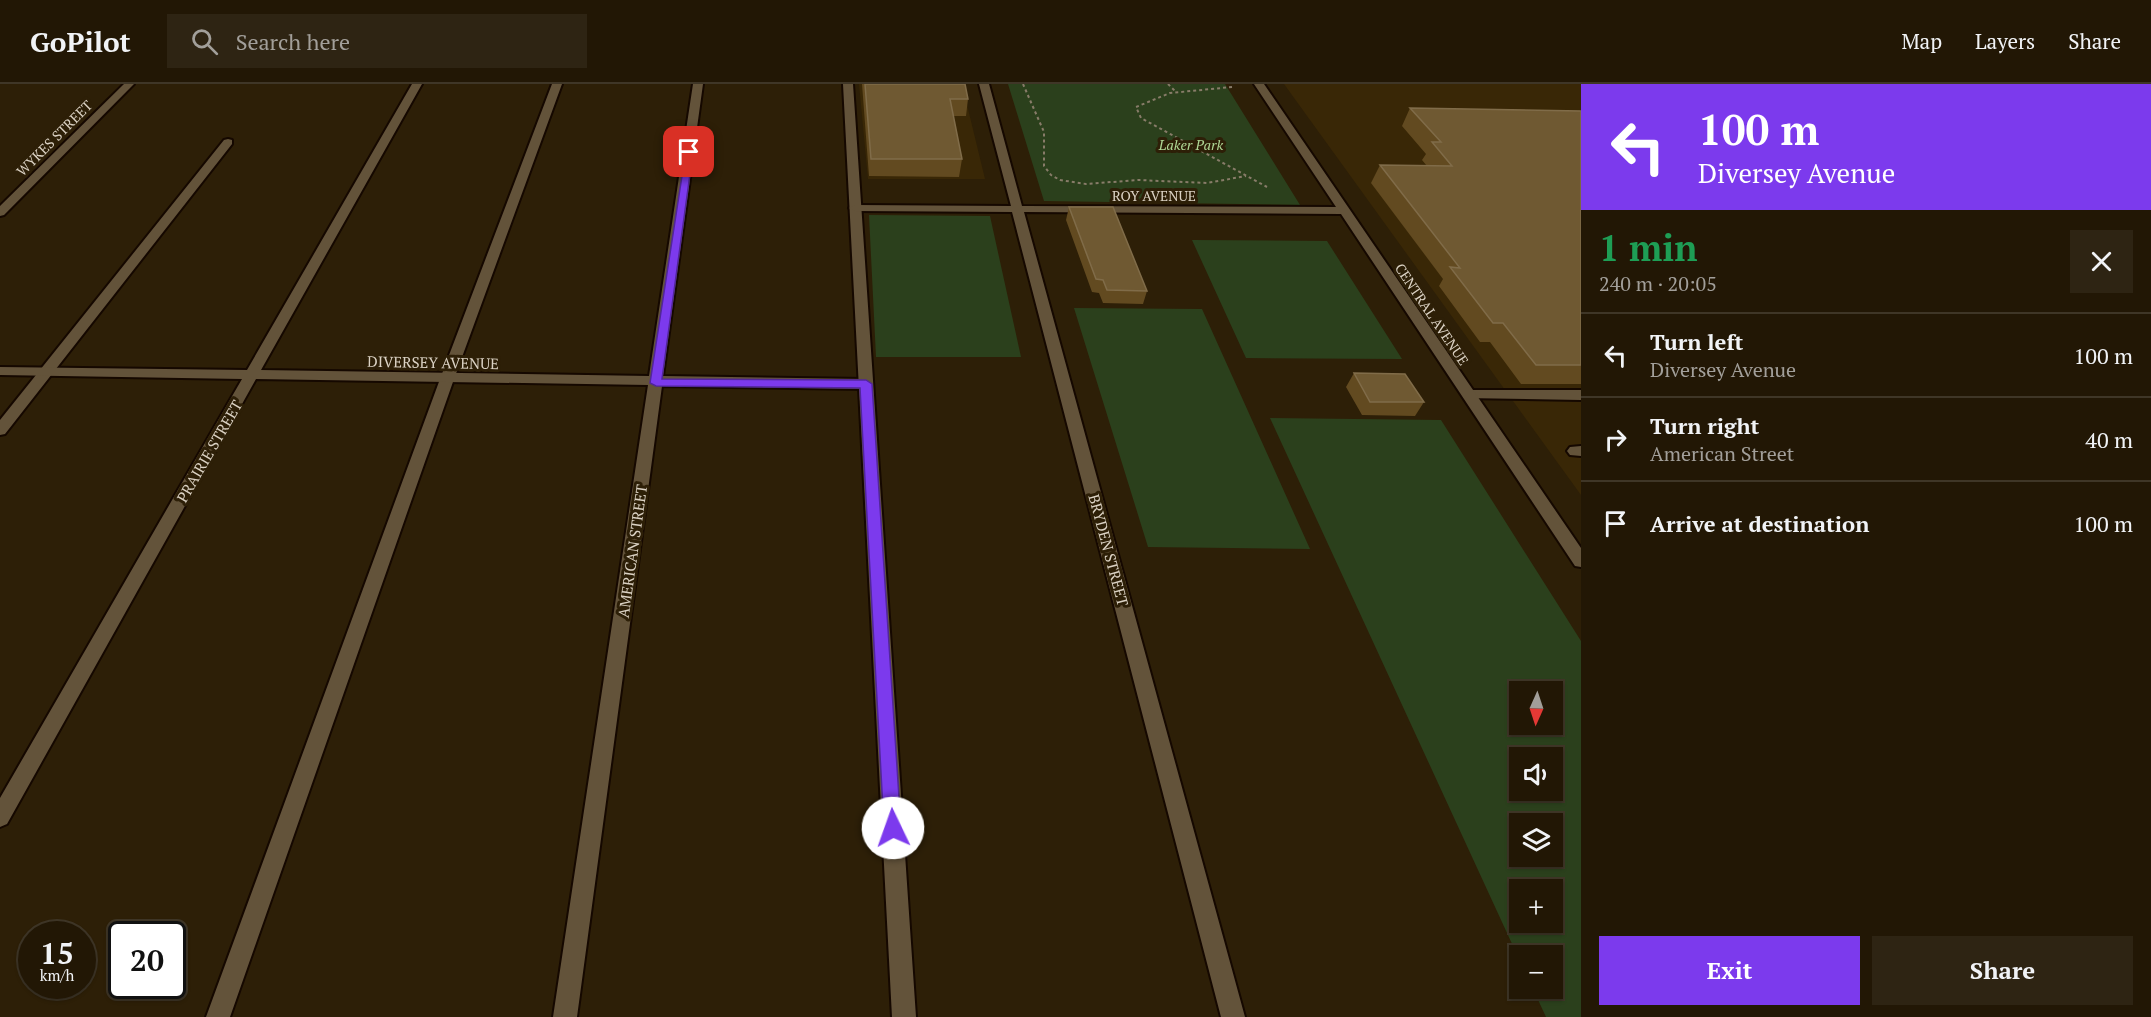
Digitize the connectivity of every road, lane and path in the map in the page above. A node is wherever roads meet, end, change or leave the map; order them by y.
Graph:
1 (129, 84) edge
2 (417, 84) edge
3 (557, 84) edge
4 (698, 84) edge
5 (848, 84) edge
6 (984, 84) edge
7 (1023, 84) edge
8 (1168, 84) edge
9 (1258, 84) edge
10 (1232, 87) dead end
11 (1176, 92) junction
12 (228, 142) dead end
13 (1246, 176) junction
14 (1274, 190) dead end
15 (855, 208) junction
16 (1016, 209) junction
17 (1345, 211) junction
18 (0, 213) edge
19 (0, 371) edge
20 (46, 372) junction
21 (251, 376) junction
22 (447, 379) junction
23 (656, 383) junction
24 (866, 384) junction
25 (1469, 395) junction
26 (1581, 395) edge
27 (0, 430) edge
28 (1581, 561) edge
29 (0, 817) edge
30 (218, 1017) edge
31 (566, 1017) edge
32 (904, 1017) edge
33 (1233, 1017) edge

1 - 18 street, WYKES STREET
2 - 21 street, PRAIRIE STREET
3 - 22 street
4 - 23 street, AMERICAN STREET
5 - 15 street
6 - 16 street, BRYDEN STREET
7 - 13 path
8 - 11 path
9 - 17 street, CENTRAL AVENUE
10 - 11 path
11 - 13 path
12 - 20 street
13 - 14 path
15 - 16 street, ROY AVENUE
15 - 24 street
16 - 17 street, ROY AVENUE
16 - 33 street, BRYDEN STREET
17 - 25 street, CENTRAL AVENUE
19 - 20 street, DIVERSEY AVENUE
20 - 21 street, DIVERSEY AVENUE
20 - 27 street
21 - 22 street, DIVERSEY AVENUE
21 - 29 street, PRAIRIE STREET
22 - 23 street, DIVERSEY AVENUE
22 - 30 street
23 - 24 street, DIVERSEY AVENUE
23 - 31 street, AMERICAN STREET
24 - 32 street
25 - 26 street
25 - 28 street, CENTRAL AVENUE

